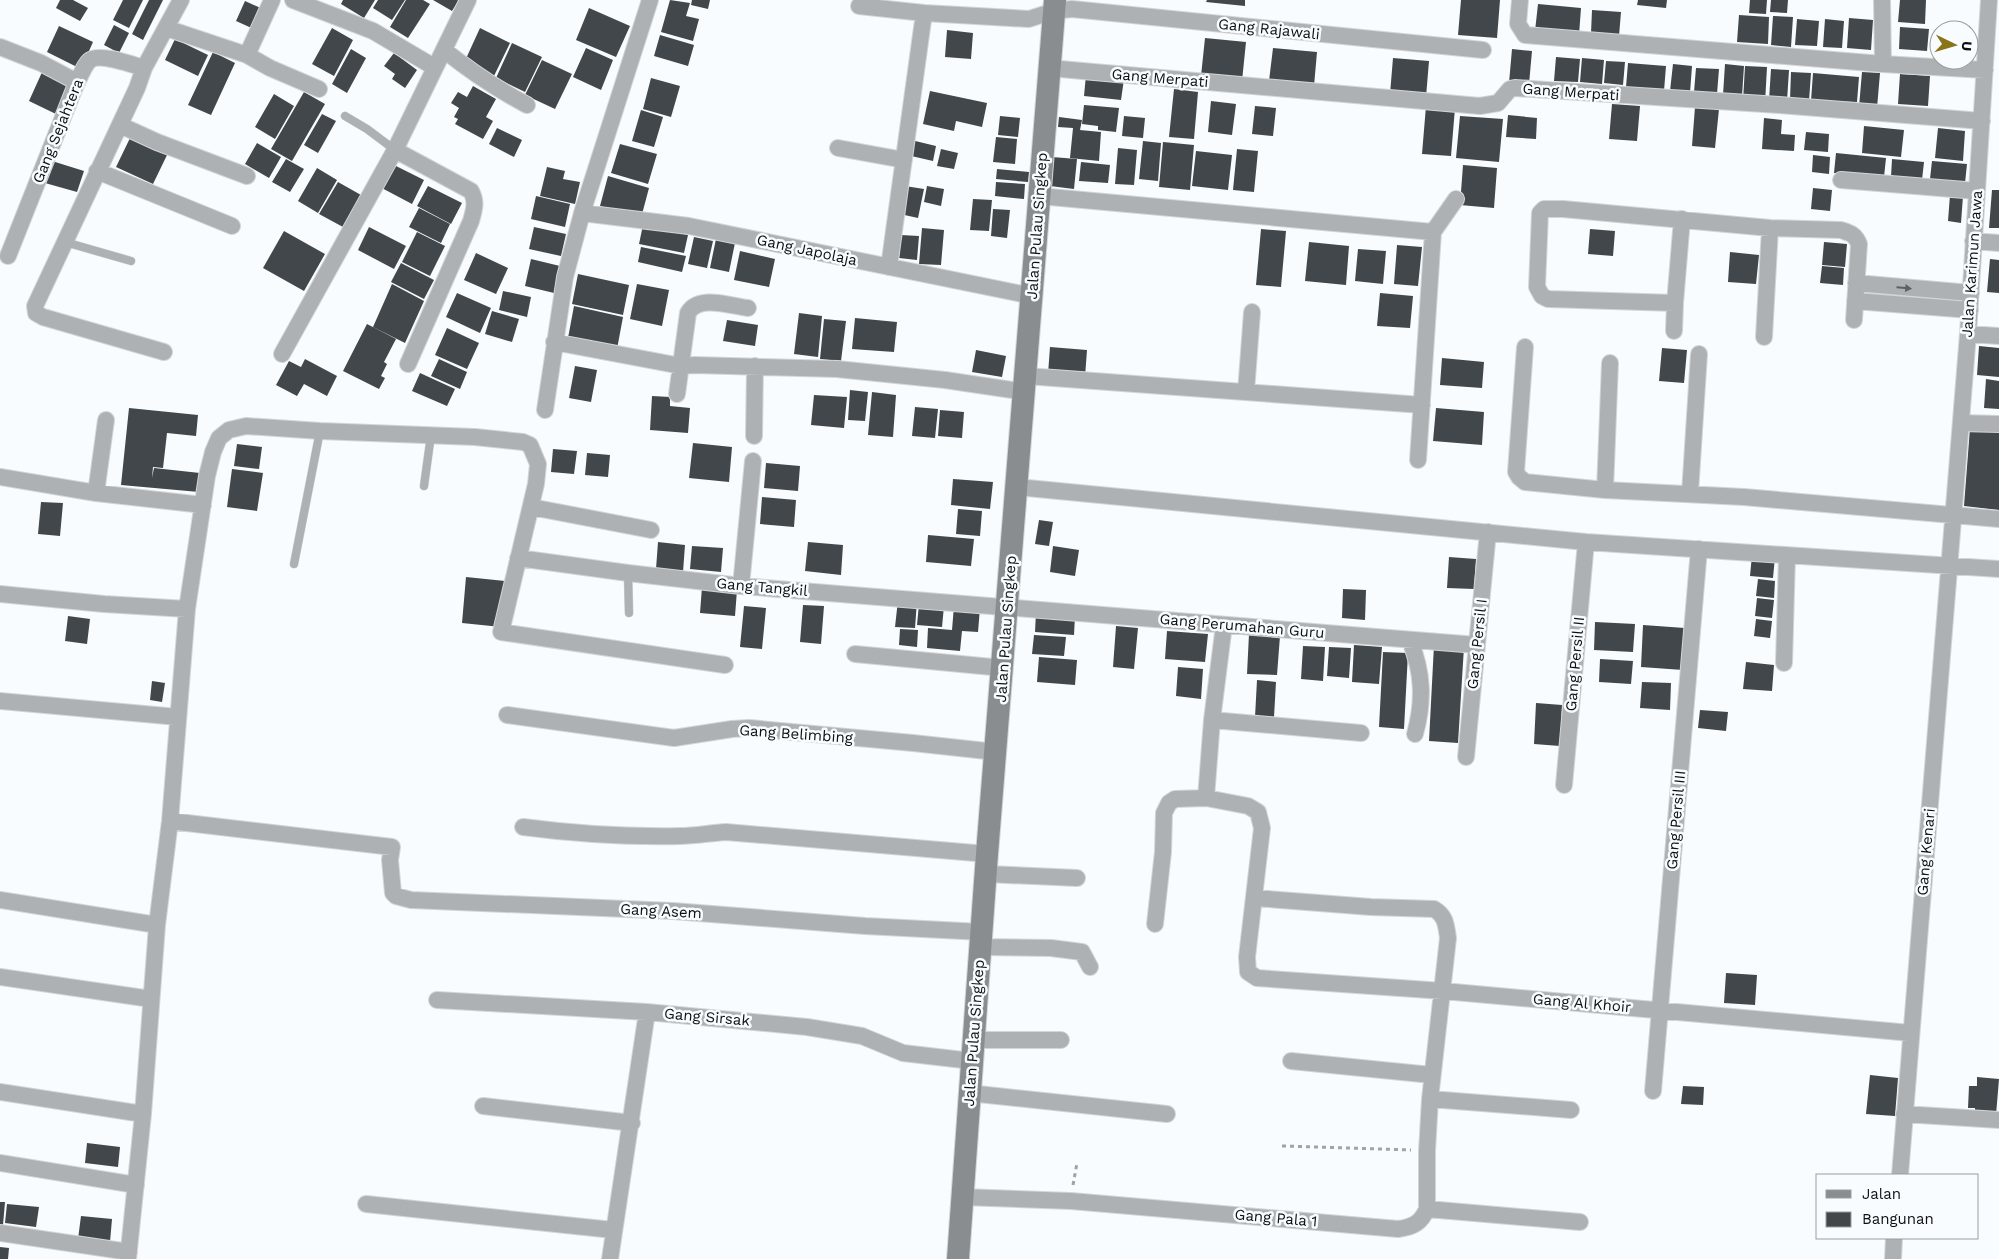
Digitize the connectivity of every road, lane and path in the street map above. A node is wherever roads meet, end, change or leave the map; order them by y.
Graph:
1 (181, 0) edge
2 (272, 0) edge
3 (293, 0) edge
4 (468, 0) edge
5 (650, 0) edge
6 (1520, 0) edge
7 (1882, 0) edge
8 (1989, 0) edge
9 (1055, 5) edge
10 (859, 6) dead end
11 (924, 13) junction
12 (166, 28) junction
13 (0, 47) edge
14 (444, 50) junction
15 (1483, 50) dead end
16 (247, 55) junction
17 (1883, 64) junction
18 (434, 67) junction
19 (144, 68) junction
20 (1049, 68) junction
21 (1985, 70) junction
22 (77, 82) junction
23 (319, 89) dead end
24 (527, 105) dead end
25 (345, 116) dead end
26 (1982, 121) junction
27 (120, 125) junction
28 (838, 148) dead end
29 (395, 150) junction
30 (904, 160) junction
31 (97, 171) junction
32 (247, 176) dead end
33 (1841, 180) dead end
34 (1977, 191) junction
35 (1039, 196) junction
36 (1456, 199) dead end
37 (582, 213) junction
38 (1682, 219) junction
39 (232, 226) dead end
40 (1770, 228) junction
41 (1433, 232) junction
42 (65, 242) junction
43 (1973, 242) junction
44 (1999, 243) edge
45 (8, 256) dead end
46 (131, 261) dead end
47 (889, 267) junction
48 (1856, 284) junction
49 (1971, 293) junction
50 (1032, 296) junction
51 (1855, 301) junction
52 (1675, 303) junction
53 (748, 308) dead end
54 (1970, 310) junction
55 (1252, 312) dead end
56 (1854, 320) dead end
57 (1674, 331) dead end
58 (1968, 334) junction
59 (1999, 336) edge
60 (1764, 337) dead end
61 (554, 342) junction
62 (1525, 347) dead end
63 (164, 352) dead end
64 (282, 354) dead end
65 (1699, 354) dead end
66 (1610, 363) dead end
67 (408, 364) dead end
68 (681, 366) junction
69 (755, 366) junction
70 (1026, 384) junction
71 (1246, 392) junction
72 (677, 394) dead end
73 (1422, 405) junction
74 (545, 410) dead end
75 (106, 420) dead end
76 (1961, 422) junction
77 (1999, 424) edge
78 (320, 431) junction
79 (431, 435) junction
80 (754, 436) dead end
81 (753, 460) dead end
82 (1418, 460) dead end
83 (0, 477) edge
84 (1017, 484) junction
85 (424, 486) dead end
86 (1605, 490) junction
87 (96, 493) junction
88 (1690, 493) junction
89 (203, 505) junction
90 (531, 507) junction
91 (1999, 519) edge
92 (1952, 522) junction
93 (651, 530) dead end
94 (1488, 532) junction
95 (1586, 542) junction
96 (1699, 550) junction
97 (1787, 556) junction
98 (518, 558) junction
99 (1950, 559) junction
100 (294, 564) dead end
101 (1999, 569) edge
102 (628, 573) junction
103 (741, 586) junction
104 (0, 594) edge
105 (1008, 606) junction
106 (187, 609) junction
107 (629, 613) dead end
108 (1224, 625) junction
109 (1410, 641) junction
110 (1477, 645) junction
111 (856, 654) dead end
112 (1784, 663) dead end
113 (725, 665) dead end
114 (1003, 668) junction
115 (0, 701) edge
116 (507, 716) dead end
117 (178, 717) junction
118 (1212, 720) junction
119 (1360, 733) dead end
120 (1415, 734) dead end
121 (996, 752) junction
122 (1466, 757) dead end
123 (1564, 785) dead end
124 (1206, 798) junction
125 (170, 821) junction
126 (523, 827) dead end
127 (987, 864) junction
128 (1077, 878) dead end
129 (1255, 898) junction
130 (0, 900) edge
131 (1155, 924) dead end
132 (157, 925) junction
133 (981, 939) junction
134 (1090, 967) dead end
135 (0, 977) edge
136 (1443, 991) junction
137 (151, 1000) junction
138 (437, 1000) dead end
139 (1660, 1010) junction
140 (647, 1012) junction
141 (1912, 1033) junction
142 (1061, 1040) dead end
143 (973, 1051) junction
144 (1291, 1061) dead end
145 (1432, 1075) junction
146 (1653, 1091) dead end
147 (0, 1092) edge
148 (969, 1094) junction
149 (1430, 1099) junction
150 (483, 1106) dead end
151 (1571, 1110) dead end
152 (143, 1114) junction
153 (1167, 1114) dead end
154 (1904, 1114) junction
155 (1999, 1120) edge
156 (632, 1123) junction
157 (1282, 1146) dead end
158 (1427, 1151) junction
159 (0, 1163) edge
160 (1077, 1163) dead end
161 (1900, 1174) edge
162 (136, 1185) junction
163 (962, 1197) junction
164 (1071, 1201) junction
165 (366, 1204) dead end
166 (1427, 1209) junction
167 (1580, 1222) dead end
168 (613, 1230) junction
169 (0, 1233) edge
170 (1894, 1239) edge
171 (128, 1256) edge
172 (610, 1259) edge
173 (958, 1259) edge
174 (1893, 1259) edge

1 - 12 street
2 - 16 street
3 - 18 street
4 - 14 street
5 - 37 street
6 - 17 street
7 - 17 street
8 - 21 street, Jalan Karimun Jawa
9 - 11 street, Gang Rajawali
9 - 15 street, Gang Rajawali
9 - 20 street, Jalan Pulau Singkep
10 - 11 street, Gang Rajawali
11 - 30 street
12 - 16 street
12 - 19 street
13 - 22 street
14 - 18 street
14 - 24 street
16 - 23 street
17 - 21 street
18 - 29 street
19 - 22 street, Gang Sejahtera
19 - 27 street
20 - 26 street, Gang Merpati
20 - 35 street, Jalan Pulau Singkep
21 - 26 street, Jalan Karimun Jawa
22 - 45 street, Gang Sejahtera
25 - 29 lane
26 - 34 street, Jalan Karimun Jawa
27 - 31 street
27 - 32 street
28 - 30 street
29 - 64 street
29 - 67 street
30 - 47 street
31 - 39 street
31 - 42 street
33 - 34 street
34 - 43 street, Jalan Karimun Jawa
35 - 41 street
35 - 50 street, Jalan Pulau Singkep
36 - 41 street
37 - 47 street, Gang Japolaja
37 - 61 street
38 - 40 street
38 - 52 street
38 - 52 street
40 - 48 street
40 - 60 street
41 - 73 street
42 - 46 lane
42 - 63 street
43 - 44 street
43 - 49 street, Jalan Karimun Jawa
47 - 50 street, Gang Japolaja
48 -> 49 street
48 - 51 street
49 - 54 street, Jalan Karimun Jawa
50 - 70 street, Jalan Pulau Singkep
51 - 54 street
51 - 56 street
52 - 57 street
53 - 68 street
54 - 58 street, Jalan Karimun Jawa
55 - 71 street
58 - 59 street
58 - 76 street, Jalan Karimun Jawa
61 - 68 street
61 - 74 street
62 - 86 street
65 - 88 street
66 - 86 street
68 - 69 street
68 - 72 street
69 - 70 street
69 - 80 street
70 - 71 street
70 - 84 street, Jalan Pulau Singkep
71 - 73 street
73 - 82 street
75 - 87 street
76 - 77 street
76 - 92 street, Jalan Karimun Jawa
78 - 79 street
78 - 89 street
78 - 100 lane
79 - 85 lane
79 - 90 street
81 - 103 street
83 - 87 street
84 - 94 street
84 - 105 street, Jalan Pulau Singkep
86 - 88 street
87 - 89 street
88 - 92 street
89 - 106 street
90 - 93 street
90 - 98 street
91 - 92 street
92 - 99 street, Gang Kenari
94 - 95 street
94 - 110 street, Gang Persil I
95 - 96 street
95 - 123 street, Gang Persil II
96 - 97 street
96 - 139 street, Gang Persil III
97 - 99 street
97 - 112 street
98 - 102 street, Gang Tangkil
98 - 113 street
99 - 101 street
99 - 141 street, Gang Kenari
102 - 103 street, Gang Tangkil
102 - 107 lane
103 - 105 street, Gang Tangkil
104 - 106 street
105 - 108 street, Gang Perumahan Guru
105 - 114 street, Jalan Pulau Singkep
106 - 117 street
108 - 109 street, Gang Perumahan Guru
108 - 118 street
109 - 110 street, Gang Perumahan Guru
109 - 120 street
110 - 122 street, Gang Persil I
111 - 114 street
114 - 121 street, Jalan Pulau Singkep
115 - 117 street
116 - 121 street, Gang Belimbing
117 - 125 street
118 - 119 street
118 - 124 street
121 - 127 street, Jalan Pulau Singkep
124 - 129 street
124 - 131 street
125 - 132 street
125 - 133 street, Gang Asem
126 - 127 street
127 - 128 street
127 - 133 street, Jalan Pulau Singkep
129 - 136 street
129 - 136 street, Gang Al Khoir
130 - 132 street
132 - 137 street
133 - 134 street
133 - 143 street, Jalan Pulau Singkep
135 - 137 street
136 - 139 street, Gang Al Khoir
136 - 145 street
137 - 152 street
138 - 140 street, Gang Sirsak
139 - 141 street, Gang Al Khoir
139 - 146 street, Gang Persil III
140 - 143 street, Gang Sirsak
140 - 156 street
141 - 154 street, Gang Kenari
142 - 143 street, Gang Sirsak
143 - 148 street, Jalan Pulau Singkep
144 - 145 street
145 - 149 street
147 - 152 street
148 - 153 street
148 - 163 street, Jalan Pulau Singkep
149 - 151 street
149 - 158 street
150 - 156 street
152 - 162 street
154 - 155 street
154 - 161 street, Gang Kenari
156 - 168 street
157 - 158 path
158 - 166 street
159 - 162 street
160 - 164 path
162 - 171 street
163 - 164 street, Gang Pala 1
163 - 173 street, Jalan Pulau Singkep
164 - 166 street, Gang Pala 1
165 - 168 street
166 - 167 street
168 - 172 street
169 - 171 street
170 - 174 street

